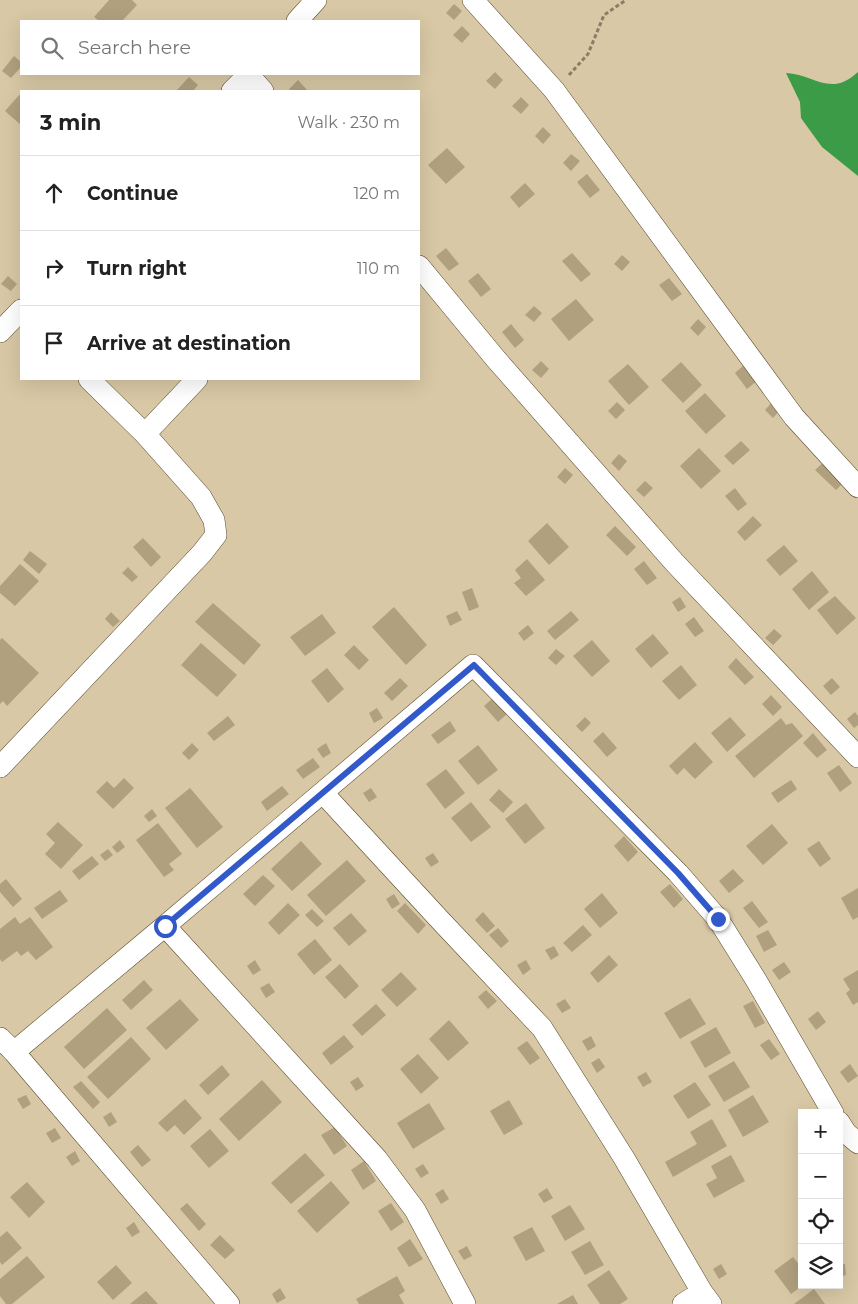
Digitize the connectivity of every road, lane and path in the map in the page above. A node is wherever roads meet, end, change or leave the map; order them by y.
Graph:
1 (316, 0) edge
2 (473, 0) edge
3 (626, 0) edge
4 (297, 20) edge
5 (248, 75) edge
6 (250, 75) edge
7 (233, 90) edge
8 (262, 90) edge
9 (554, 90) junction
10 (420, 267) edge
11 (20, 312) edge
12 (0, 332) edge
13 (90, 380) edge
14 (196, 380) edge
15 (145, 434) junction
16 (858, 487) edge
17 (858, 757) edge
18 (0, 767) edge
19 (324, 793) junction
20 (165, 926) junction
21 (7, 1045) edge
22 (832, 1109) edge
23 (843, 1128) edge
24 (858, 1143) edge
25 (706, 1298) edge
26 (229, 1304) edge
27 (465, 1304) edge
28 (683, 1304) edge

1 - 4 street
2 - 9 street
3 - 9 path
5 - 7 street
6 - 8 street
9 - 16 street
10 - 17 street
11 - 12 street
13 - 15 street
14 - 15 street
15 - 18 street
19 - 20 street
19 - 22 street
19 - 25 street
20 - 21 street
20 - 27 street
21 - 26 street
23 - 24 street
25 - 28 street

